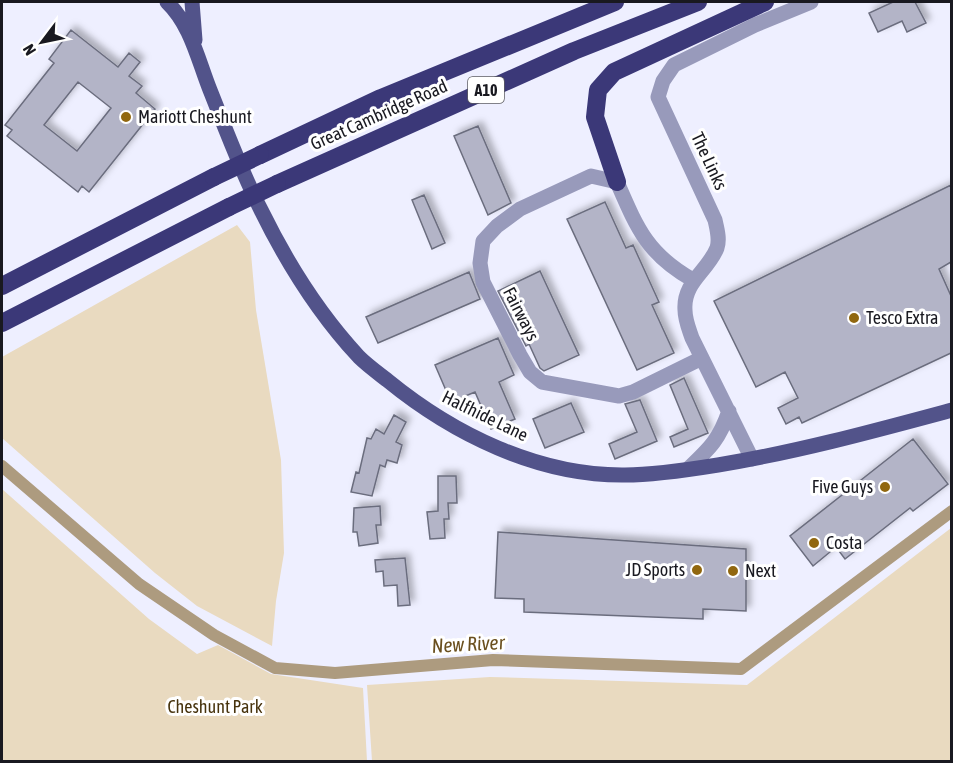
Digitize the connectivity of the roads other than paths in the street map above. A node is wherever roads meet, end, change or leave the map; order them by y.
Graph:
1 (167, 2) edge
2 (192, 2) edge
3 (615, 2) edge
4 (698, 2) edge
5 (765, 2) edge
6 (811, 2) edge
7 (197, 52) junction
8 (617, 182) junction
9 (693, 280) junction
10 (2, 286) edge
11 (2, 323) edge
12 (702, 358) junction
13 (951, 410) edge
14 (729, 411) junction
15 (752, 459) junction
16 (688, 469) junction

1 - 7 main road, Halfhide Lane
2 - 7 main road, Halfhide Lane
3 - 10 highway, Great Cambridge Road / A10, bridge
4 - 11 highway, Great Cambridge Road / A10, bridge
5 - 8 highway
6 - 9 street, The Links
7 - 16 main road, Halfhide Lane
8 - 9 street
8 - 12 street, Fairways
9 - 12 street, The Links
12 - 14 street, The Links
13 - 15 main road, Halfhide Lane
14 - 15 street, The Links
14 - 16 street
15 - 16 main road, Halfhide Lane

